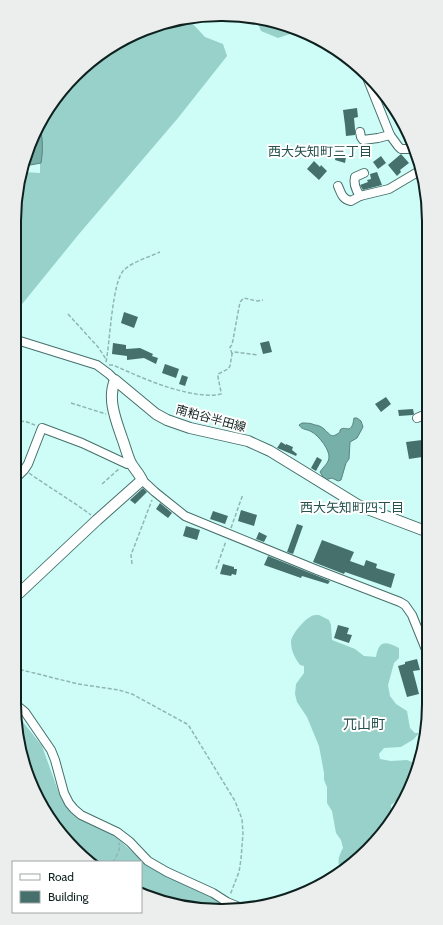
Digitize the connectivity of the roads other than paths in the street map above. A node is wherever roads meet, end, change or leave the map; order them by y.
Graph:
1 (371, 88) edge
2 (360, 132) dead end
3 (390, 135) junction
4 (408, 149) edge
5 (364, 173) dead end
6 (416, 173) edge
7 (338, 186) dead end
8 (360, 196) junction
9 (21, 341) edge
10 (115, 380) junction
11 (422, 416) edge
12 (417, 418) dead end
13 (128, 463) junction
14 (21, 473) edge
15 (142, 480) junction
16 (422, 530) edge
17 (21, 591) edge
18 (422, 640) edge
19 (21, 708) edge
20 (232, 904) edge

1 - 3 street
2 - 3 street
3 - 4 street
5 - 8 street
6 - 8 street
7 - 8 street
9 - 10 street
10 - 13 main road
10 - 16 main road, 南粕谷半田線
11 - 12 street
13 - 14 street
13 - 15 main road
15 - 17 main road
15 - 18 street
19 - 20 street

